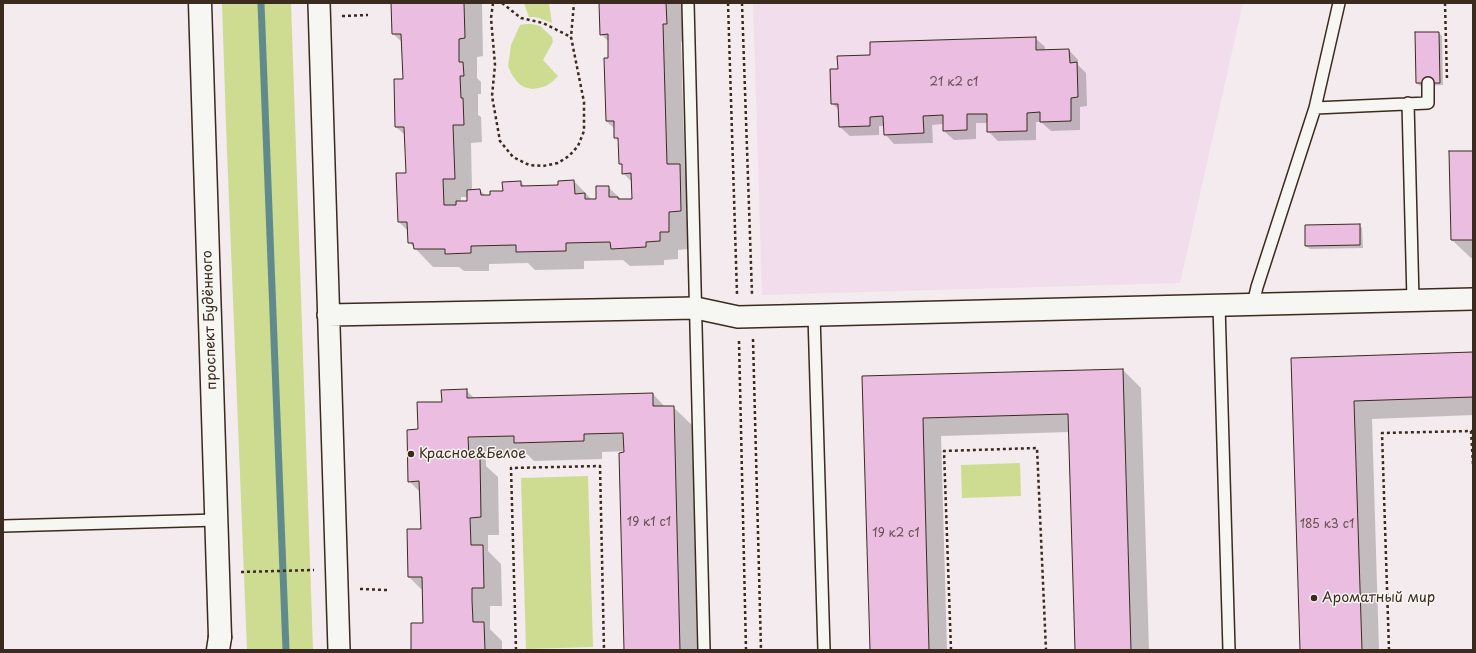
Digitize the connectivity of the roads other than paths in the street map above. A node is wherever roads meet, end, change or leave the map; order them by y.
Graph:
1 (200, 3) edge
2 (319, 3) edge
3 (688, 3) edge
4 (1339, 3) edge
5 (1428, 83) dead end
6 (1408, 103) junction
7 (1315, 108) junction
8 (1473, 299) edge
9 (1413, 300) junction
10 (1253, 304) junction
11 (1219, 305) junction
12 (696, 308) junction
13 (328, 315) junction
14 (814, 315) junction
15 (216, 520) junction
16 (3, 526) edge
17 (220, 646) edge
18 (339, 650) edge
19 (704, 650) edge
20 (824, 650) edge
21 (1229, 650) edge

1 - 15 street, проспект Будённого
2 - 13 street
3 - 12 lane
4 - 7 lane
5 - 6 lane
6 - 7 lane
6 - 9 lane
7 - 10 lane
8 - 9 street
9 - 10 street
10 - 11 street
11 - 14 street
11 - 21 lane
12 - 13 street
12 - 14 street
12 - 19 lane
13 - 18 street
14 - 20 lane
15 - 16 lane
15 - 17 street, проспект Будённого

